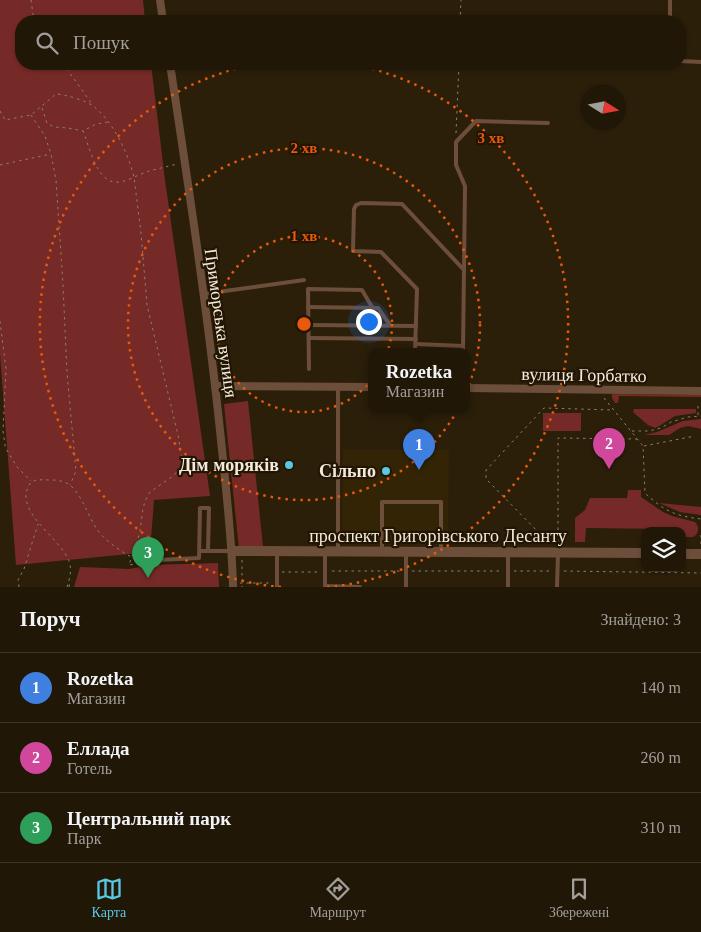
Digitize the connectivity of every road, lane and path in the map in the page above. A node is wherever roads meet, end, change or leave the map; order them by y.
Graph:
1 (31, 0) edge
2 (160, 0) edge
3 (461, 0) edge
4 (670, 0) edge
5 (33, 15) edge
6 (162, 15) edge
7 (460, 15) edge
8 (670, 15) edge
9 (686, 61) edge
10 (701, 62) edge
11 (68, 70) edge
12 (171, 70) edge
13 (459, 70) edge
14 (92, 105) junction
15 (42, 107) junction
16 (0, 111) edge
17 (31, 116) junction
18 (108, 122) junction
19 (548, 123) dead end
20 (83, 130) junction
21 (456, 142) junction
22 (51, 154) junction
23 (185, 162) junction
24 (0, 165) edge
25 (134, 177) junction
26 (464, 270) junction
27 (304, 280) dead end
28 (203, 294) junction
29 (308, 307) junction
30 (372, 308) junction
31 (0, 321) edge
32 (309, 325) junction
33 (390, 325) junction
34 (416, 326) junction
35 (309, 338) junction
36 (416, 342) junction
37 (464, 346) joint
38 (415, 348) edge
39 (309, 369) dead end
40 (215, 386) junction
41 (338, 386) junction
42 (368, 387) edge
43 (470, 388) edge
44 (597, 390) junction
45 (701, 391) edge
46 (698, 406) dead end
47 (614, 410) junction
48 (700, 416) edge
49 (631, 431) junction
50 (695, 436) dead end
51 (637, 438) junction
52 (643, 446) junction
53 (31, 482) junction
54 (70, 485) junction
55 (701, 518) edge
56 (38, 524) junction
57 (701, 535) edge
58 (200, 551) junction
59 (208, 551) junction
60 (237, 551) junction
61 (277, 552) junction
62 (325, 552) junction
63 (338, 552) junction
64 (382, 552) junction
65 (406, 552) junction
66 (441, 552) junction
67 (508, 553) junction
68 (558, 553) junction
69 (641, 553) edge
70 (686, 554) edge
71 (701, 554) edge
72 (132, 557) junction
73 (158, 560) joint
74 (406, 571) junction
75 (508, 571) junction
76 (557, 571) junction
77 (277, 572) junction
78 (325, 572) junction
79 (701, 572) edge
80 (242, 583) junction
81 (233, 585) edge
82 (277, 585) edge
83 (19, 587) edge
84 (68, 587) edge
85 (242, 587) edge
86 (325, 587) edge
87 (360, 587) edge
88 (406, 587) edge
89 (508, 587) edge
90 (557, 587) edge

1 - 5 path
2 - 6 street
3 - 7 path
4 - 8 lane
9 - 10 lane
11 - 14 path
12 - 23 street, Приморська вулиця
13 - 21 path
14 - 15 path
14 - 18 path
15 - 17 path
15 - 20 path
16 - 17 path
17 - 22 path
18 - 20 path
18 - 25 path
19 - 21 lane
20 - 25 path
21 - 26 lane
22 - 24 path
22 - 54 path
23 - 25 path
23 - 28 street, Приморська вулиця
25 - 72 path
26 - 34 lane
26 - 37 lane
27 - 28 lane
28 - 40 street, Приморська вулиця
29 - 30 lane
29 - 30 lane
29 - 32 lane
30 - 33 lane
31 - 53 path
32 - 33 lane
32 - 35 lane
33 - 34 lane
34 - 36 lane
35 - 36 lane
35 - 39 lane
36 - 37 lane
36 - 38 lane
40 - 41 street
40 - 60 street, Приморська вулиця
41 - 42 street
41 - 63 lane
43 - 44 street, вулиця Горбатко
44 - 45 street, вулиця Горбатко
44 - 47 path
46 - 48 path
47 - 49 path
47 - 68 path
48 - 49 path
49 - 51 path
50 - 52 path
51 - 52 path
51 - 68 path
52 - 55 path
53 - 54 path
53 - 56 path
54 - 72 path
56 - 83 path
56 - 84 path
57 - 71 path
58 - 59 lane
58 - 59 lane
58 - 73 lane
59 - 60 lane
60 - 61 street, проспект Григорівського Десанту
60 - 80 path
60 - 81 street, Приморська вулиця
61 - 62 street, проспект Григорівського Десанту
61 - 77 lane
62 - 63 street, проспект Григорівського Десанту
62 - 78 lane
63 - 64 street, проспект Григорівського Десанту
64 - 65 street, проспект Григорівського Десанту
64 - 66 lane
65 - 66 street, проспект Григорівського Десанту
65 - 74 lane
66 - 67 street, проспект Григорівського Десанту
67 - 68 street, проспект Григорівського Десанту
67 - 75 lane
68 - 69 street, проспект Григорівського Десанту
68 - 76 lane
70 - 71 street
72 - 73 path
74 - 75 path
74 - 78 path
74 - 88 lane
75 - 76 path
75 - 89 lane
76 - 79 path
76 - 90 lane
77 - 78 path
77 - 82 lane
78 - 86 lane
80 - 81 path
80 - 82 path
80 - 85 path
86 - 87 lane

